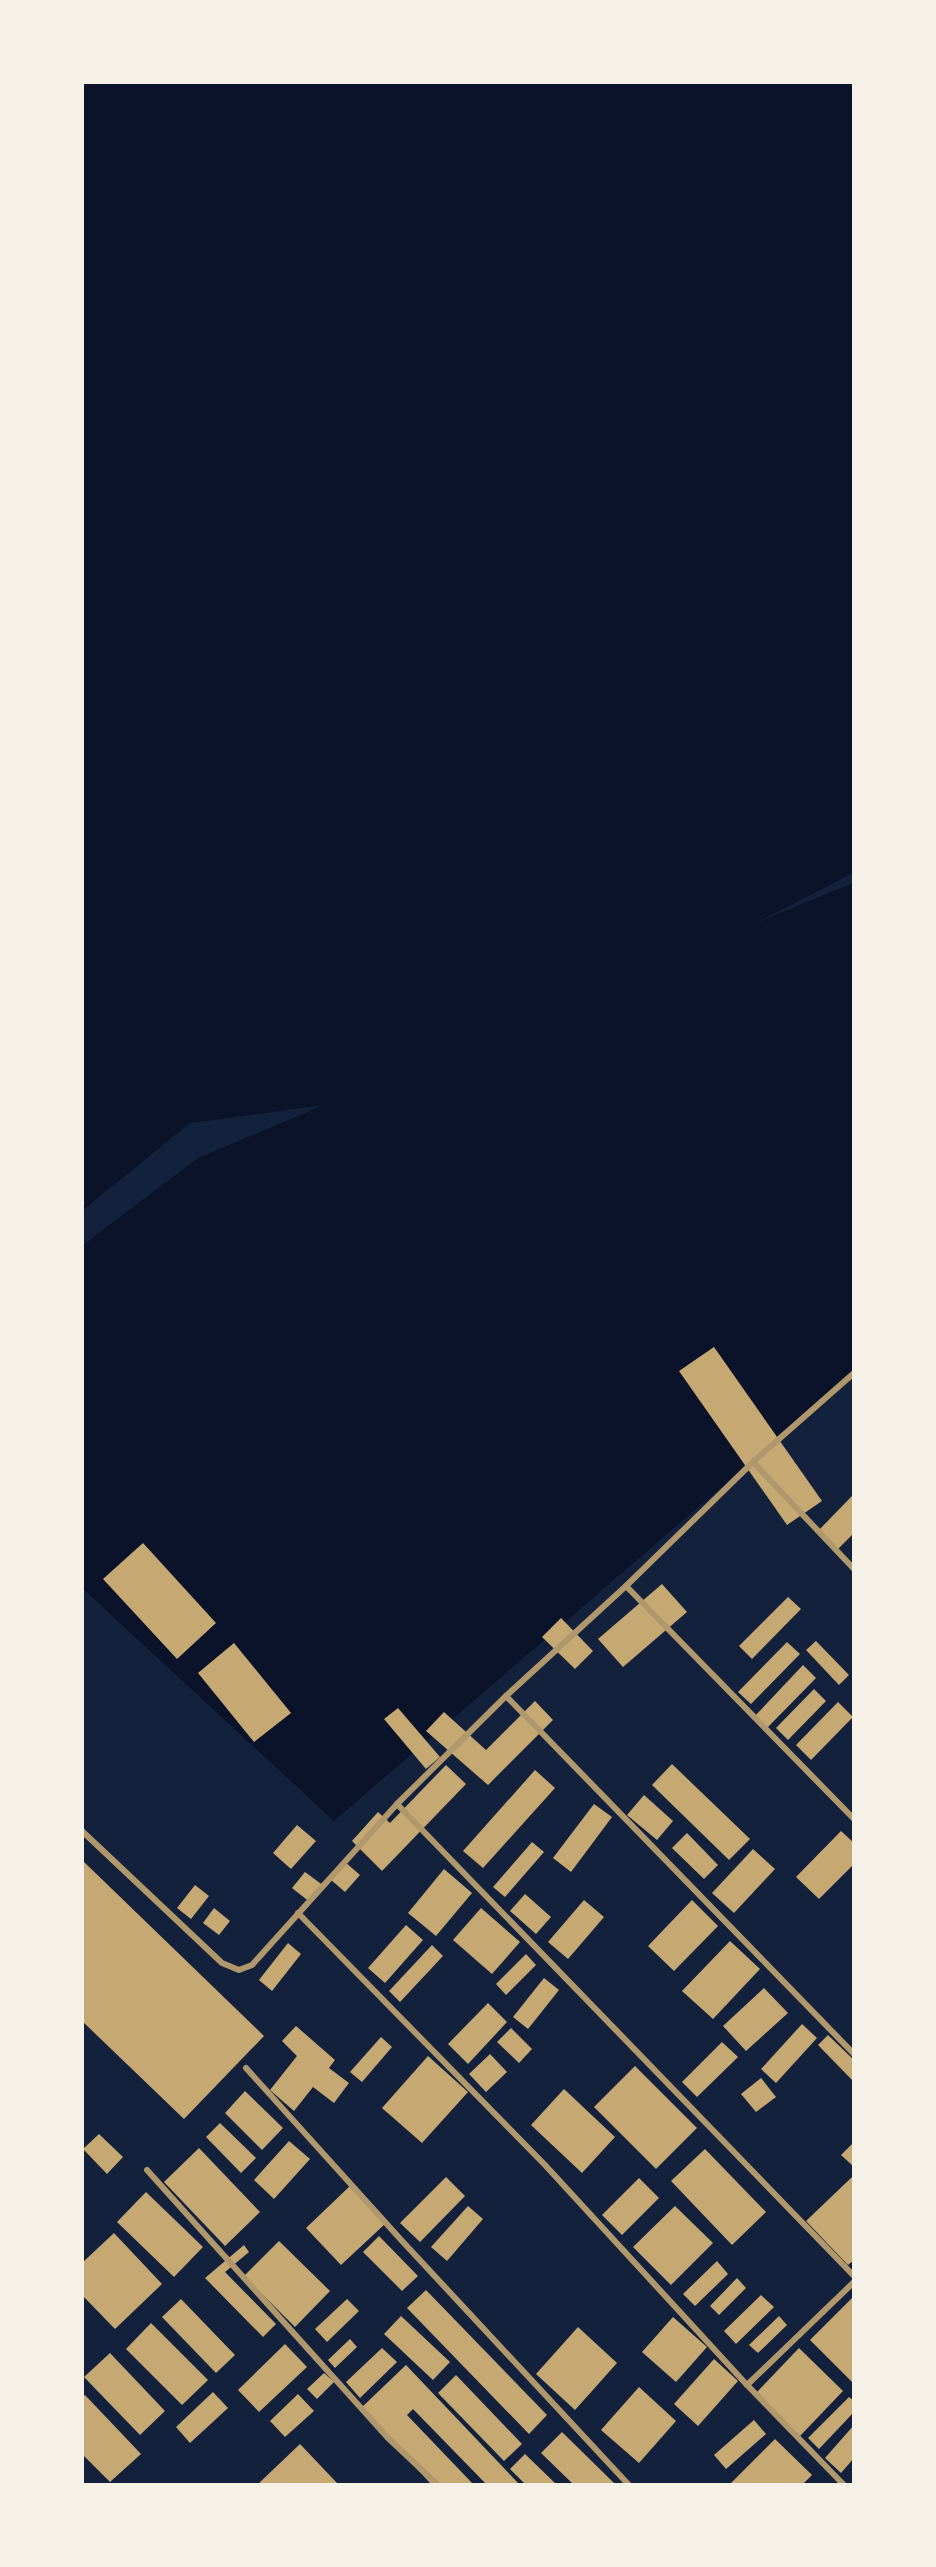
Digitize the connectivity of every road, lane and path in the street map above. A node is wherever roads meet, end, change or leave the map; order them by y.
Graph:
1 (854, 1373) edge
2 (753, 1462) junction
3 (854, 1569) edge
4 (626, 1586) junction
5 (506, 1696) junction
6 (397, 1804) junction
7 (854, 1819) edge
8 (82, 1831) edge
9 (298, 1913) junction
10 (854, 2054) edge
11 (246, 2068) dead end
12 (147, 2170) dead end
13 (854, 2276) edge
14 (854, 2282) edge
15 (747, 2385) junction
16 (437, 2484) edge
17 (628, 2484) edge
18 (843, 2484) edge

1 - 2 street
2 - 3 street
2 - 4 street
4 - 5 street
4 - 7 street
5 - 6 street
5 - 10 street
6 - 9 street
6 - 13 street
8 - 9 street
9 - 15 street
11 - 17 street
12 - 16 street
14 - 15 street
15 - 18 street

